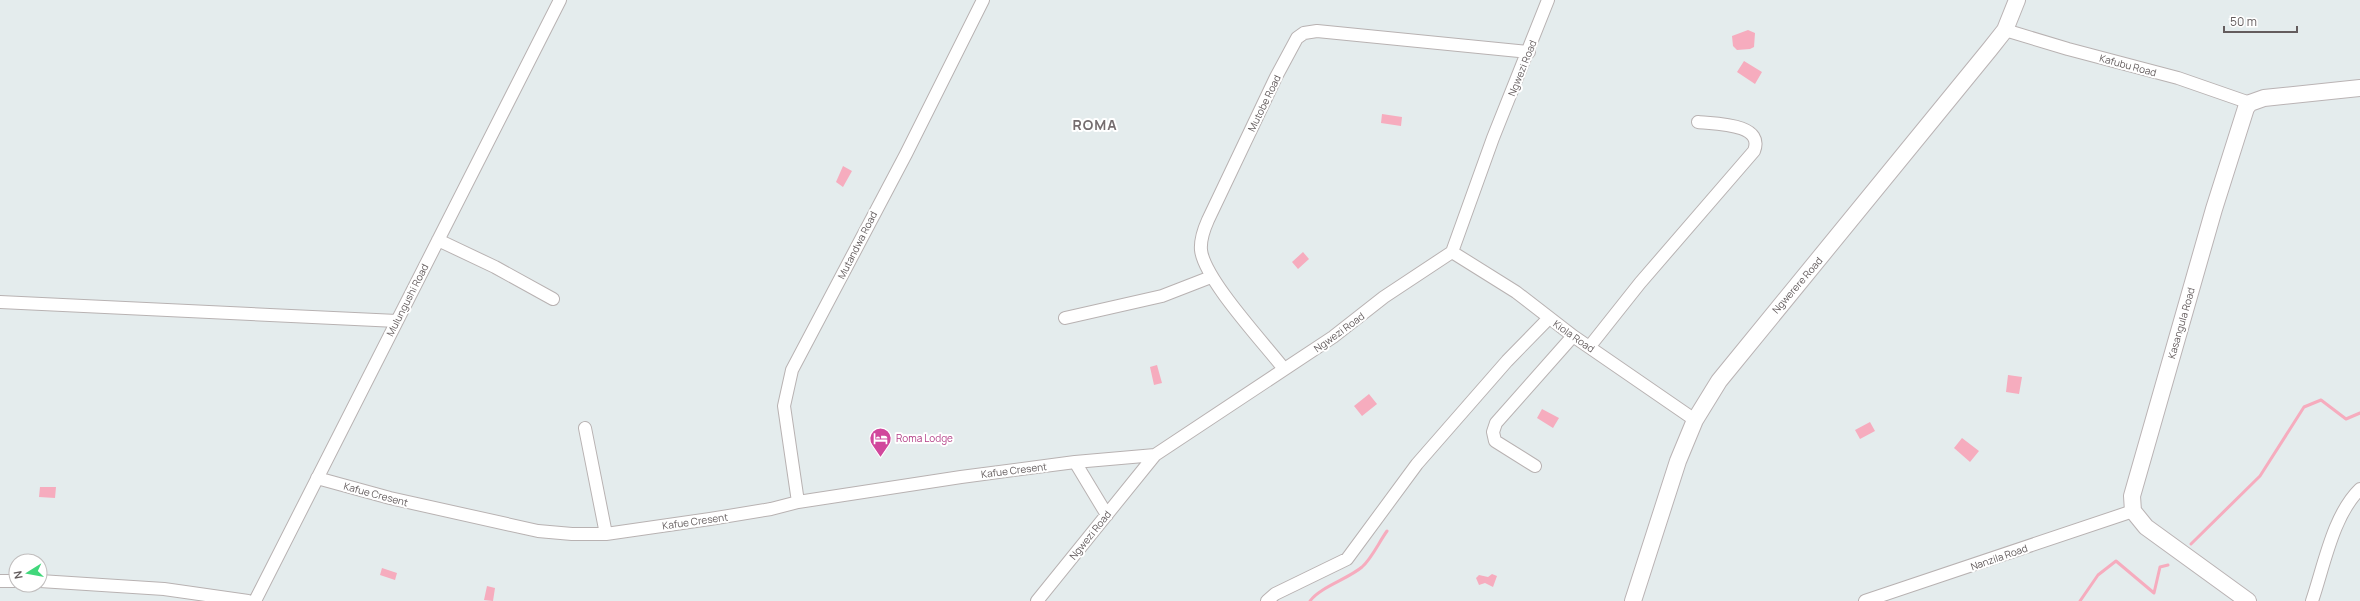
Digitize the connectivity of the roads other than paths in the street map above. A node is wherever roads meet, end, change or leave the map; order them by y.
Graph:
1 (560, 0) edge
2 (983, 0) edge
3 (1548, 0) edge
4 (2017, 0) edge
5 (2005, 30) junction
6 (1528, 52) junction
7 (2360, 88) edge
8 (2250, 103) junction
9 (1698, 122) dead end
10 (438, 240) junction
11 (1452, 252) junction
12 (1211, 277) junction
13 (553, 299) dead end
14 (0, 302) edge
15 (1065, 318) dead end
16 (1549, 318) junction
17 (397, 321) junction
18 (1573, 336) junction
19 (1590, 346) junction
20 (1284, 369) junction
21 (1696, 420) junction
22 (585, 428) dead end
23 (1155, 455) junction
24 (1074, 462) junction
25 (1535, 466) dead end
26 (317, 478) junction
27 (2360, 489) edge
28 (798, 502) junction
29 (2133, 511) junction
30 (1107, 515) junction
31 (606, 534) junction
32 (48, 582) edge
33 (248, 601) edge
34 (255, 601) edge
35 (1037, 601) edge
36 (1267, 601) edge
37 (1633, 601) edge
38 (1865, 601) edge
39 (2248, 601) edge
40 (2312, 601) edge

1 - 10 street, Mulungushi Road
2 - 28 street, Mutandwa Road
3 - 6 street, Ngwezi Road
4 - 5 street, Ngwerere Road
5 - 8 street, Kafubu Road
5 - 21 street, Ngwerere Road
6 - 11 street, Ngwezi Road
6 - 12 street, Mutobe Road
7 - 8 street
8 - 29 street, Kasangula Road
9 - 19 street
10 - 13 street
10 - 17 street, Mulungushi Road
11 - 16 street, Kiola Road
11 - 20 street, Ngwezi Road
12 - 15 street
12 - 20 street, Mutobe Road
14 - 17 street
16 - 18 street, Kiola Road
16 - 36 street
17 - 26 street, Mulungushi Road
18 - 19 street, Kiola Road
18 - 25 street
19 - 21 street, Kiola Road
20 - 23 street, Ngwezi Road
21 - 37 street, Ngwerere Road
22 - 31 street
23 - 24 street, Kafue Cresent
23 - 30 street, Ngwezi Road
24 - 28 street, Kafue Cresent
24 - 30 street
26 - 31 street, Kafue Cresent
26 - 34 street, Mulungushi Road
27 - 40 street
28 - 31 street, Kafue Cresent
29 - 38 street, Nanzila Road
29 - 39 street
30 - 35 street, Ngwezi Road
32 - 33 street

